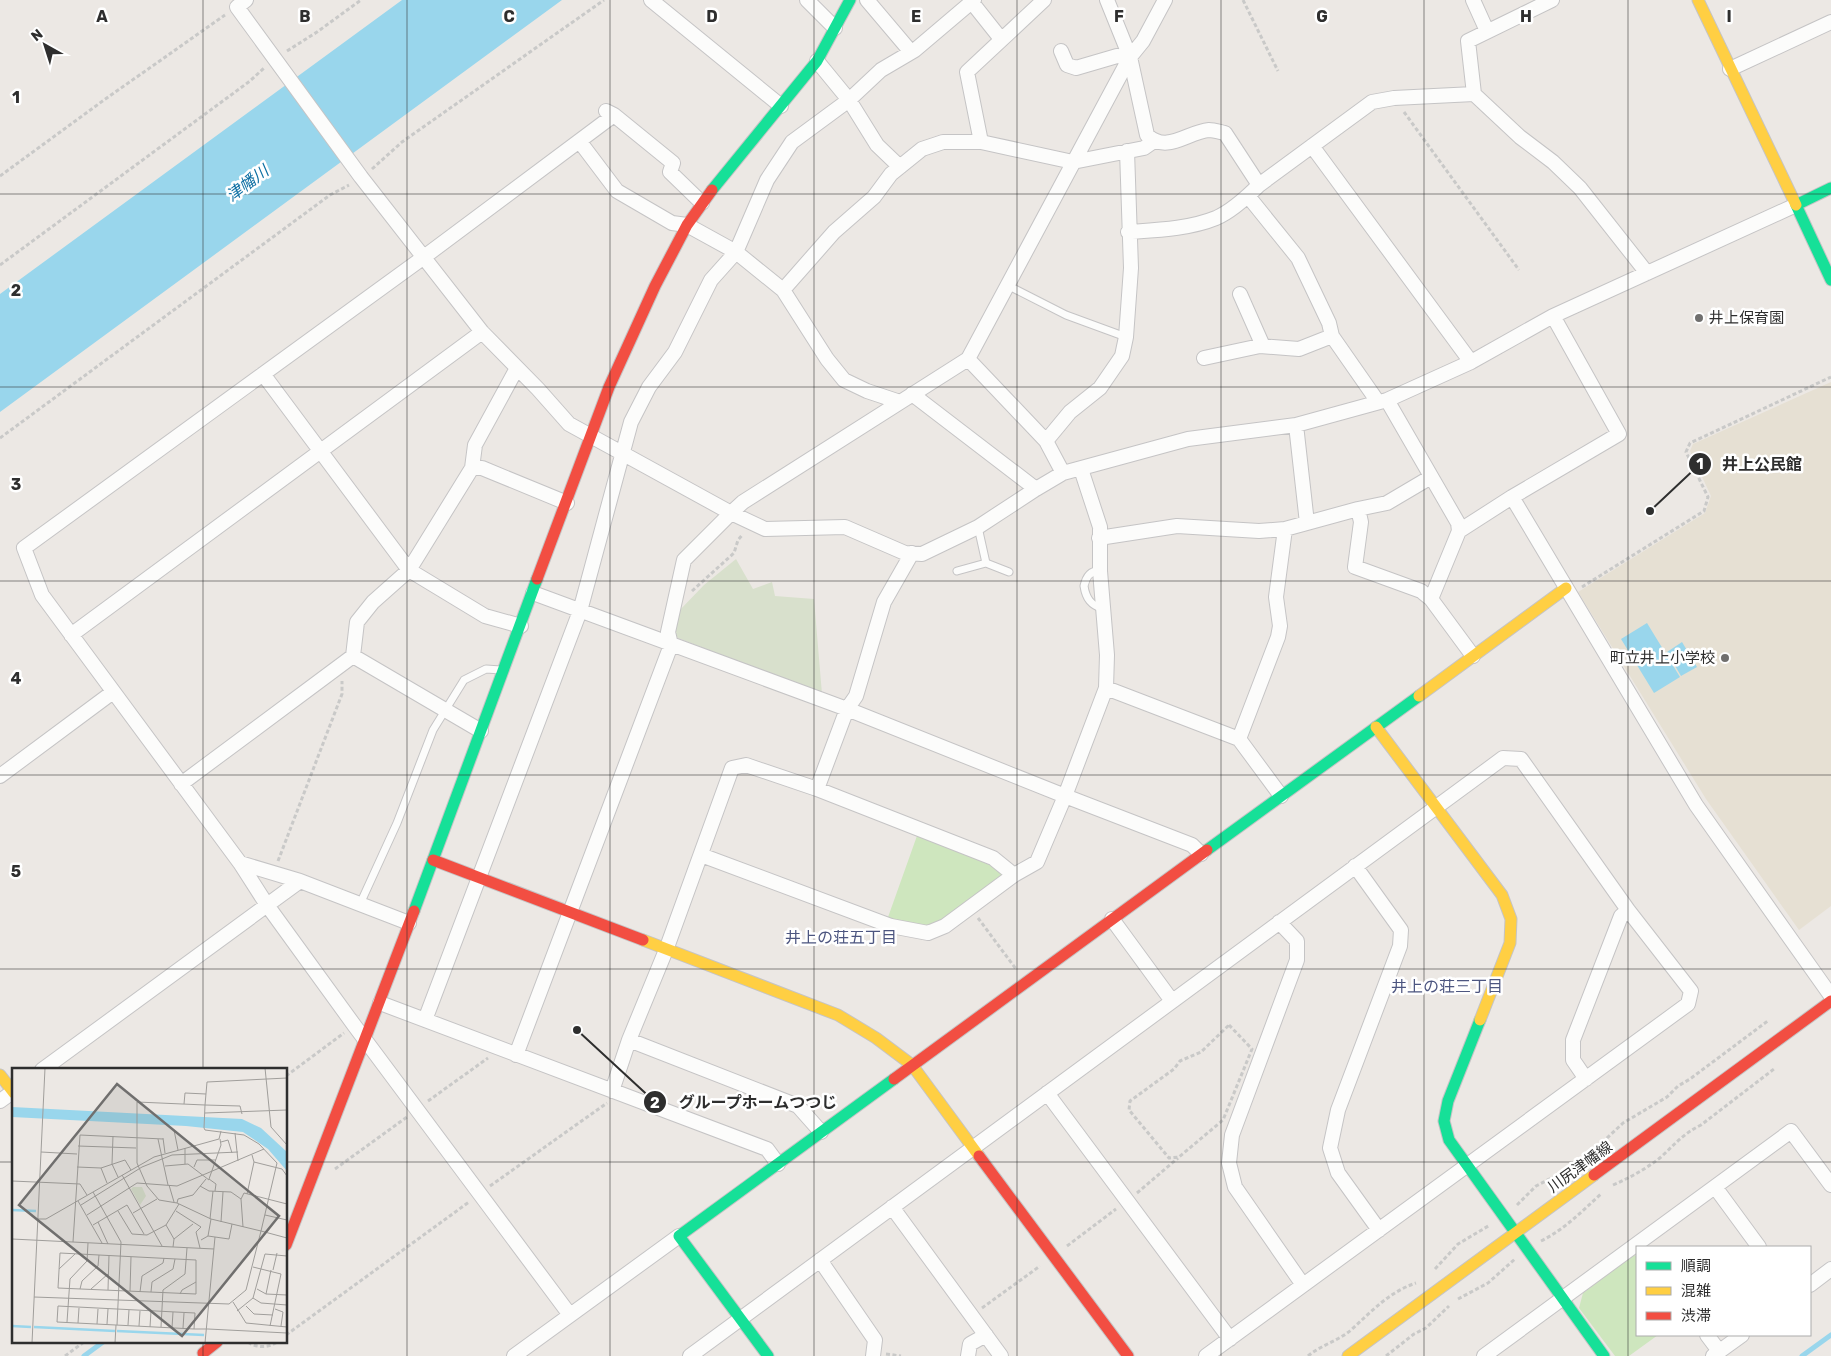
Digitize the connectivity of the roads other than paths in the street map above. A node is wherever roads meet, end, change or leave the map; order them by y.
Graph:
1 (651, 0) edge
2 (807, 0) edge
3 (850, 0) edge
4 (867, 0) edge
5 (1107, 0) edge
6 (1165, 0) edge
7 (1473, 0) edge
8 (1552, 0) edge
9 (1698, 0) edge
10 (972, 1) edge
11 (1040, 1) edge
12 (241, 4) edge
13 (1831, 22) edge
14 (835, 28) junction
15 (1488, 31) junction
16 (1001, 39) junction
17 (1061, 51) dead end
18 (911, 52) junction
19 (1130, 57) junction
20 (817, 62) junction
21 (1730, 69) junction
22 (1474, 94) junction
23 (849, 100) junction
24 (781, 106) junction
25 (580, 142) junction
26 (982, 142) junction
27 (1154, 142) junction
28 (1312, 146) junction
29 (1127, 151) junction
30 (1073, 162) junction
31 (900, 167) junction
32 (1259, 185) junction
33 (1831, 188) edge
34 (1248, 196) junction
35 (702, 203) junction
36 (1796, 205) junction
37 (687, 225) junction
38 (1128, 232) junction
39 (736, 252) junction
40 (424, 257) junction
41 (1647, 273) junction
42 (1831, 280) edge
43 (1007, 285) junction
44 (783, 290) junction
45 (1240, 294) dead end
46 (1553, 316) junction
47 (482, 332) junction
48 (1332, 336) junction
49 (1126, 337) junction
50 (1263, 346) junction
51 (1204, 358) dead end
52 (968, 359) junction
53 (1471, 362) junction
54 (517, 368) junction
55 (263, 374) junction
56 (912, 394) junction
57 (1382, 401) junction
58 (900, 402) junction
59 (1296, 424) junction
60 (592, 437) junction
61 (1046, 441) junction
62 (320, 452) junction
63 (622, 453) junction
64 (472, 468) junction
65 (1081, 469) junction
66 (1064, 473) junction
67 (1430, 477) junction
68 (1036, 489) junction
69 (1512, 497) junction
70 (567, 503) junction
71 (1358, 509) junction
72 (731, 513) junction
73 (1307, 523) junction
74 (978, 528) junction
75 (1285, 529) junction
76 (1459, 531) junction
77 (1099, 538) junction
78 (912, 553) junction
79 (986, 563) junction
80 (409, 570) junction
81 (957, 571) dead end
82 (1008, 572) dead end
83 (1568, 591) junction
84 (533, 593) junction
85 (1431, 599) junction
86 (580, 611) junction
87 (520, 626) junction
88 (71, 635) junction
89 (671, 645) junction
90 (1473, 656) junction
91 (347, 661) junction
92 (504, 671) junction
93 (1106, 688) junction
94 (113, 692) junction
95 (847, 709) junction
96 (445, 710) junction
97 (1376, 727) junction
98 (481, 731) junction
99 (1240, 739) junction
100 (0, 776) edge
101 (181, 784) junction
102 (817, 788) junction
103 (1065, 796) junction
104 (1281, 796) junction
105 (1437, 806) junction
106 (1201, 854) junction
107 (701, 855) junction
108 (433, 860) junction
109 (240, 863) junction
110 (1355, 866) junction
111 (1014, 875) junction
112 (478, 878) junction
113 (300, 881) junction
114 (360, 904) junction
115 (267, 905) junction
116 (1628, 910) junction
117 (569, 913) junction
118 (1112, 920) junction
119 (1279, 922) junction
120 (409, 923) junction
121 (666, 950) junction
122 (1831, 996) edge
123 (1172, 1001) junction
124 (1831, 1001) edge
125 (380, 1003) junction
126 (424, 1020) junction
127 (366, 1038) junction
128 (629, 1040) junction
129 (516, 1055) junction
130 (912, 1065) junction
131 (45, 1068) edge
132 (0, 1075) edge
133 (1586, 1079) junction
134 (12, 1091) edge
135 (612, 1091) junction
136 (12, 1093) edge
137 (1047, 1093) junction
138 (0, 1101) edge
139 (821, 1132) junction
140 (973, 1148) junction
141 (778, 1164) junction
142 (1466, 1166) junction
143 (1831, 1185) edge
144 (1714, 1187) junction
145 (892, 1207) junction
146 (1379, 1230) junction
147 (1516, 1233) junction
148 (679, 1236) junction
149 (288, 1240) edge
150 (1640, 1245) edge
151 (1758, 1246) edge
152 (1636, 1248) edge
153 (820, 1260) junction
154 (1831, 1270) edge
155 (1811, 1284) edge
156 (1303, 1286) junction
157 (1563, 1298) junction
158 (570, 1315) junction
159 (740, 1319) junction
160 (986, 1335) junction
161 (1707, 1336) edge
162 (1741, 1336) edge
163 (1230, 1338) junction
164 (215, 1344) edge
165 (204, 1354) edge
166 (1716, 1354) edge
167 (514, 1356) edge
168 (690, 1356) edge
169 (768, 1356) edge
170 (873, 1356) edge
171 (968, 1356) edge
172 (1001, 1356) edge
173 (1128, 1356) edge
174 (1206, 1356) edge
175 (1348, 1356) edge
176 (1484, 1356) edge
177 (1604, 1356) edge

1 - 24 street
2 - 14 street
3 - 14 street
4 - 18 street
5 - 19 street
6 - 19 street
7 - 15 street
8 - 15 street
9 - 21 street
10 - 16 street
10 - 18 street
11 - 16 street
12 - 40 street
13 - 21 street
14 - 20 street
15 - 22 street
16 - 26 street
17 - 19 street
18 - 23 street
19 - 27 street
19 - 30 street
20 - 23 street
20 - 24 street
21 - 36 street
22 - 28 street
22 - 41 street
23 - 31 street
23 - 39 street
24 - 35 street
25 - 35 street
25 - 37 street
25 - 40 street
26 - 30 street
26 - 31 street
27 - 29 street
27 - 32 street
28 - 32 street
28 - 53 street
29 - 30 street
29 - 38 street
30 - 43 street
31 - 44 street
32 - 34 street
33 - 36 street
34 - 38 street
34 - 48 street
35 - 37 street
36 - 41 street
36 - 42 street
37 - 39 street
37 - 60 street
38 - 49 street
39 - 44 street
39 - 63 street
40 - 47 street
40 - 55 street
41 - 46 street
43 - 49 lane
43 - 52 street
44 - 58 street
45 - 50 street
46 - 53 street
46 - 69 street
47 - 54 street
47 - 62 street
48 - 50 street
48 - 57 street
49 - 61 street
50 - 51 street
52 - 56 street
52 - 61 street
53 - 57 street
54 - 60 street
54 - 64 street
55 - 62 street
55 - 88 street
56 - 58 street
56 - 68 street
57 - 59 street
57 - 67 street
58 - 72 street
59 - 65 street
59 - 73 street
60 - 63 street
60 - 70 street
61 - 66 street
62 - 80 street
62 - 88 street
63 - 72 street
63 - 86 street
64 - 70 street
64 - 80 street
65 - 66 street
65 - 77 street
66 - 68 street
67 - 71 street
67 - 76 street
68 - 74 street
69 - 76 street
69 - 83 street
70 - 84 street
71 - 73 street
71 - 85 street
72 - 78 street
72 - 89 street
73 - 75 street
74 - 78 street
74 - 79 lane
75 - 77 street
75 - 99 street
76 - 85 street
77 - 93 street
78 - 95 street
79 - 81 lane
79 - 82 lane
80 - 87 street
80 - 91 street
83 - 90 street
83 - 122 street
84 - 86 street
84 - 87 street
85 - 90 street
86 - 89 street
86 - 112 street
87 - 92 street
88 - 94 street
89 - 95 street
89 - 117 street
90 - 97 street
91 - 96 street
91 - 101 street
92 - 96 lane
92 - 98 street
93 - 99 street
93 - 103 street
94 - 100 street
94 - 101 street
95 - 102 street
95 - 103 street
96 - 98 street
96 - 114 lane
97 - 104 street
97 - 105 street
98 - 108 street
99 - 104 street
101 - 109 street
102 - 107 street
102 - 111 street
103 - 106 street
103 - 111 street
104 - 106 street
105 - 110 street
105 - 116 street
105 - 142 street
106 - 118 street
107 - 111 street
107 - 121 street
108 - 112 street
108 - 120 street
109 - 113 street
109 - 115 street
110 - 119 street
110 - 146 street
112 - 117 street
112 - 126 street
113 - 114 street
113 - 115 street
114 - 120 street
115 - 127 street
115 - 131 street
116 - 133 street
116 - 133 street
117 - 121 street
117 - 129 street
118 - 123 street
118 - 130 street
119 - 123 street
119 - 156 street
120 - 125 street
121 - 128 street
121 - 130 street
123 - 137 street
124 - 147 street, 川尻津幡線
125 - 126 street
125 - 127 street
126 - 129 street
127 - 149 street
127 - 158 street
128 - 135 street
128 - 139 street
129 - 135 street
130 - 139 street
130 - 140 street
132 - 134 street
133 - 142 street
135 - 141 street
136 - 138 street
137 - 140 street
137 - 163 street
139 - 141 street
140 - 145 street
140 - 173 street
141 - 148 street
142 - 146 street
142 - 147 street
143 - 144 street
144 - 150 street
144 - 151 street
145 - 153 street
145 - 160 street
146 - 156 street
147 - 157 street
147 - 175 street, 川尻津幡線
148 - 158 street
148 - 159 street
152 - 157 street
153 - 159 street
153 - 170 street
154 - 155 street
156 - 163 street
157 - 176 street
157 - 177 street
158 - 167 street
159 - 168 street
159 - 169 street
160 - 171 street
160 - 172 street
161 - 166 street
162 - 166 street
163 - 174 street
164 - 165 street

